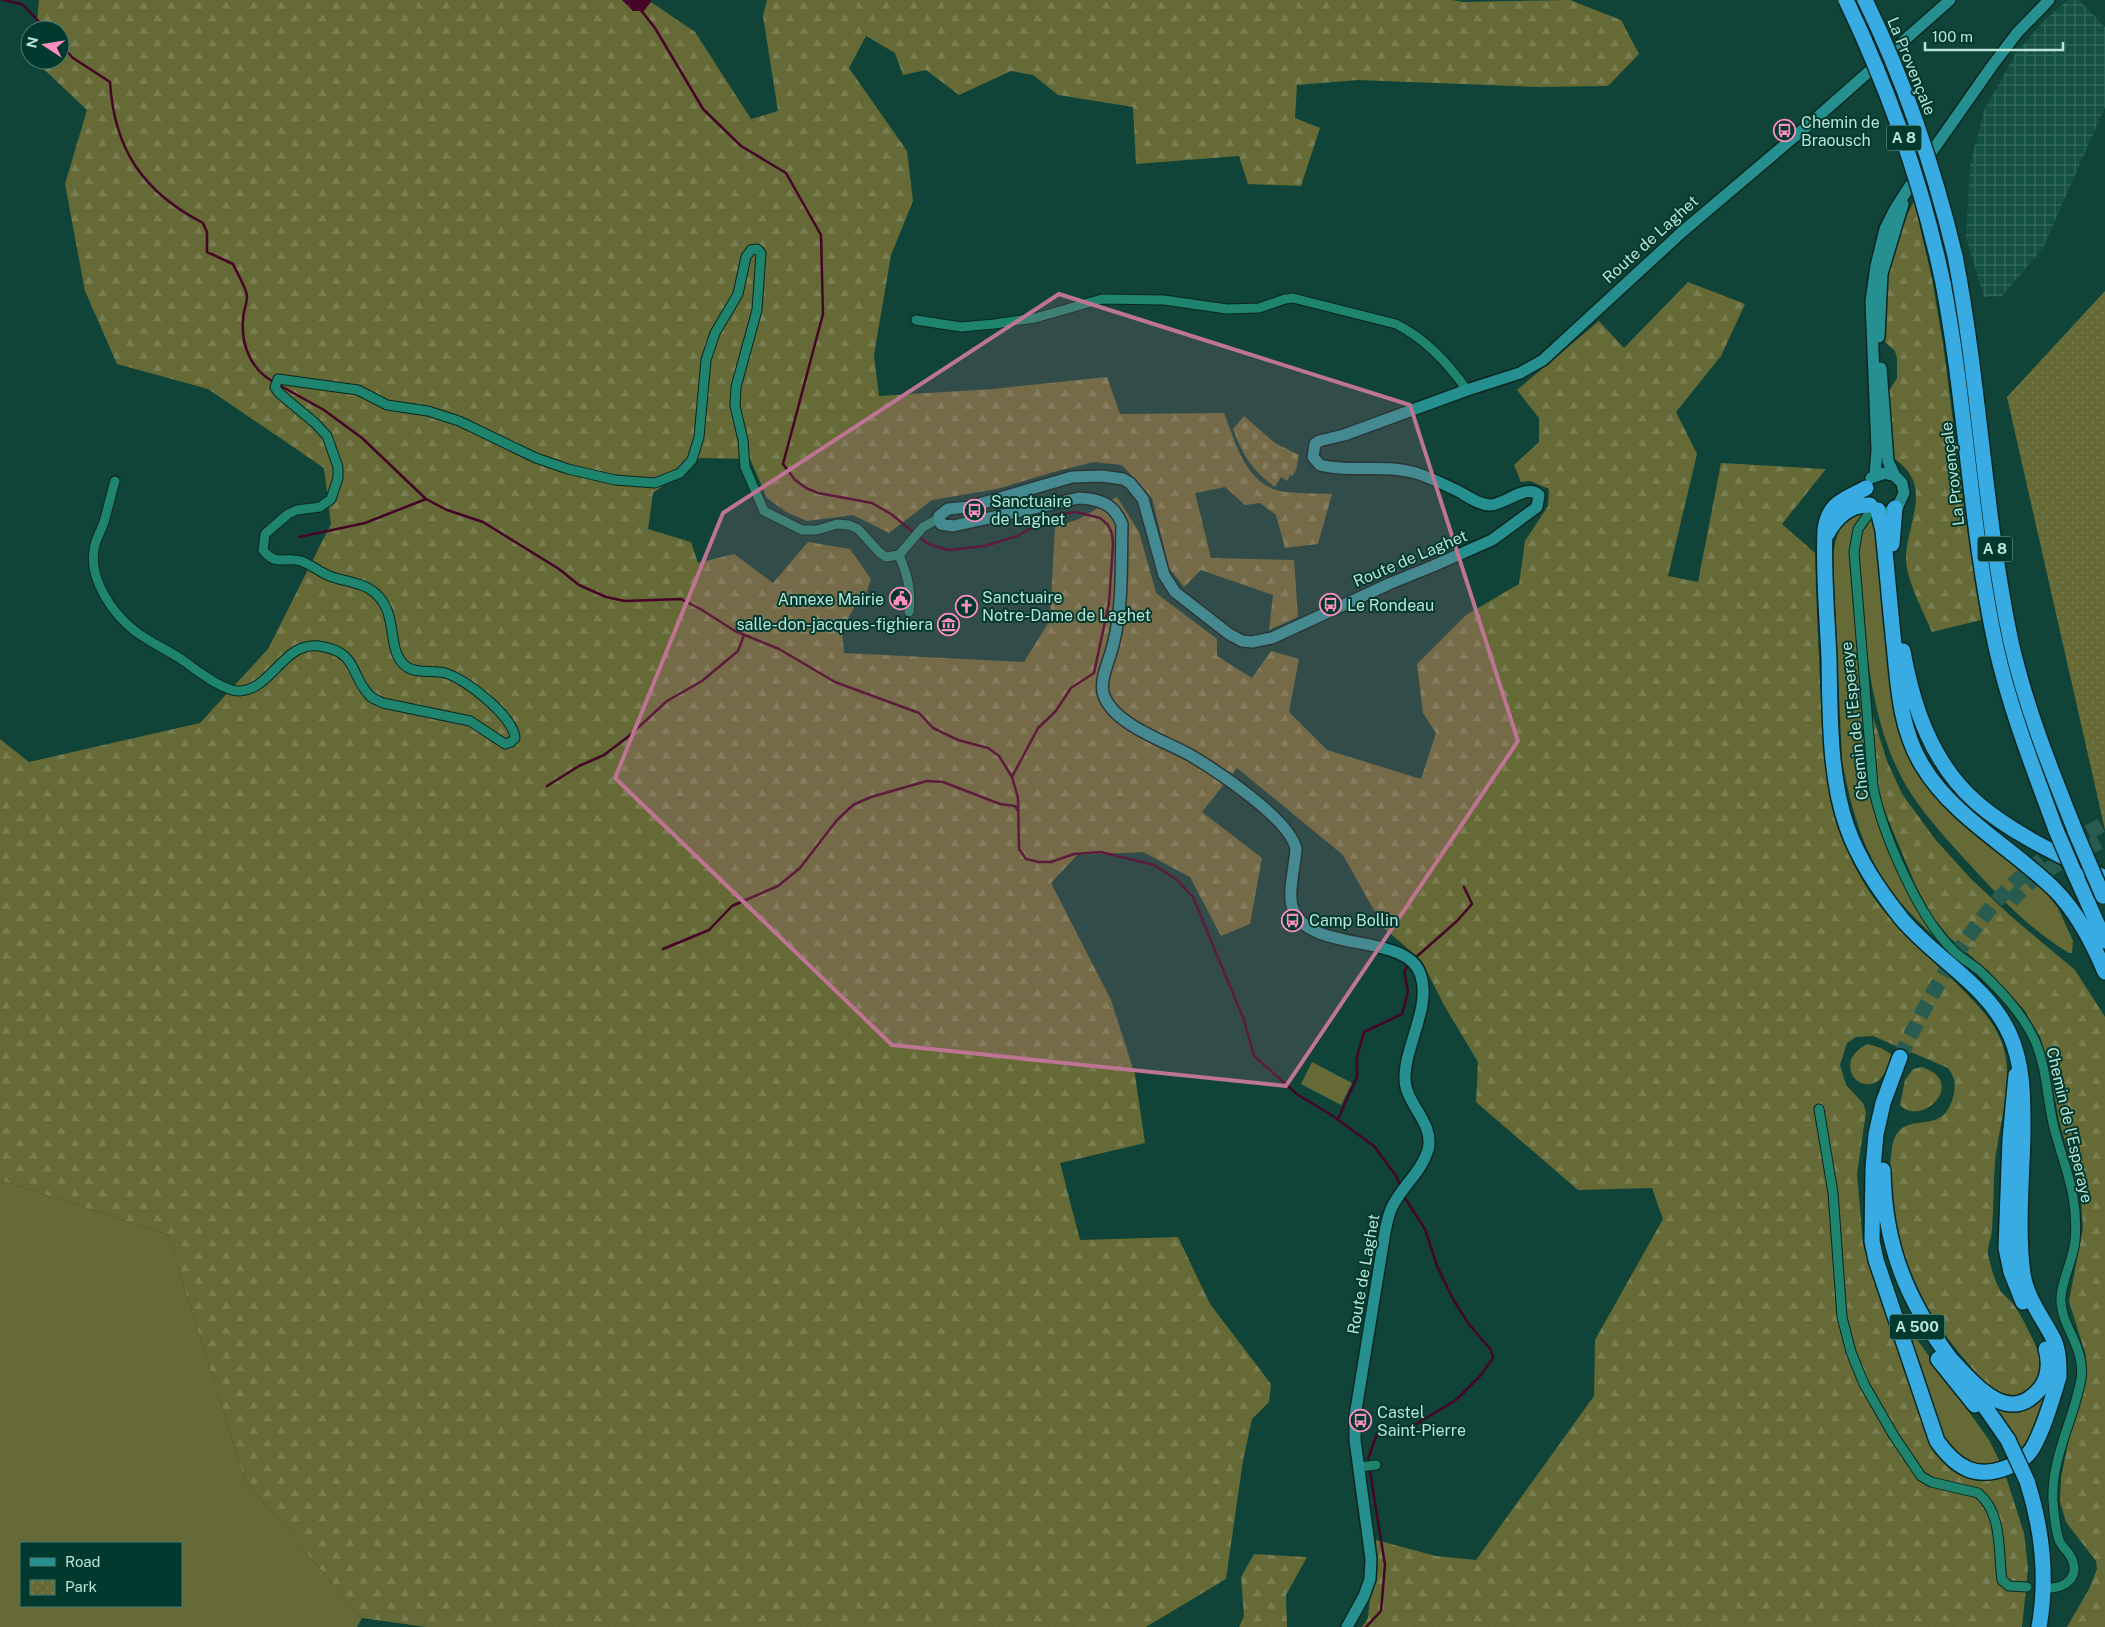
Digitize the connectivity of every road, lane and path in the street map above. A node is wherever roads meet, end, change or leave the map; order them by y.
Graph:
1 (1846, 0) edge
2 (1865, 0) edge
3 (1950, 0) edge
4 (2049, 0) edge
5 (1906, 194) junction
6 (916, 320) dead end
7 (1467, 390) junction
8 (1875, 475) junction
9 (1895, 476) junction
10 (115, 481) dead end
11 (1866, 488) junction
12 (1873, 508) junction
13 (1895, 508) junction
14 (938, 519) junction
15 (1824, 540) junction
16 (901, 553) junction
17 (908, 612) dead end
18 (2105, 878) edge
19 (2104, 898) edge
20 (2105, 942) edge
21 (2105, 972) edge
22 (2018, 1059) junction
23 (1819, 1109) dead end
24 (1872, 1190) junction
25 (1945, 1353) junction
26 (2004, 1443) junction
27 (1376, 1465) dead end
28 (1362, 1467) junction
29 (2023, 1482) junction
30 (2027, 1587) dead end
31 (2051, 1588) dead end
32 (1347, 1627) edge
33 (2031, 1627) edge
34 (2039, 1627) edge

1 - 20 highway, La Provençale / A 8, bridge
2 - 19 highway, La Provençale / A 8, bridge
3 - 7 main road, Route de Laghet
4 - 5 main road
5 - 8 main road
5 - 9 main road
6 - 7 street
7 - 14 main road, Route de Laghet
8 - 9 main road
8 - 11 main road
9 - 13 main road
10 - 16 street
11 - 12 main road
11 - 15 highway
12 - 13 main road
12 - 15 highway
12 - 21 highway
12 - 31 street, Chemin de l'Esperaye
13 - 18 highway
14 - 16 street
14 - 28 main road, Route de Laghet
15 - 22 highway
16 - 17 street
22 - 24 highway
22 - 25 highway
23 - 30 street
24 - 25 highway, A 500
24 - 26 highway, A 500
25 - 26 highway, A 500
26 - 29 highway, A 500, bridge
27 - 28 street
28 - 32 main road, Route de Laghet
29 - 33 highway, A 500
29 - 34 highway, A 500

